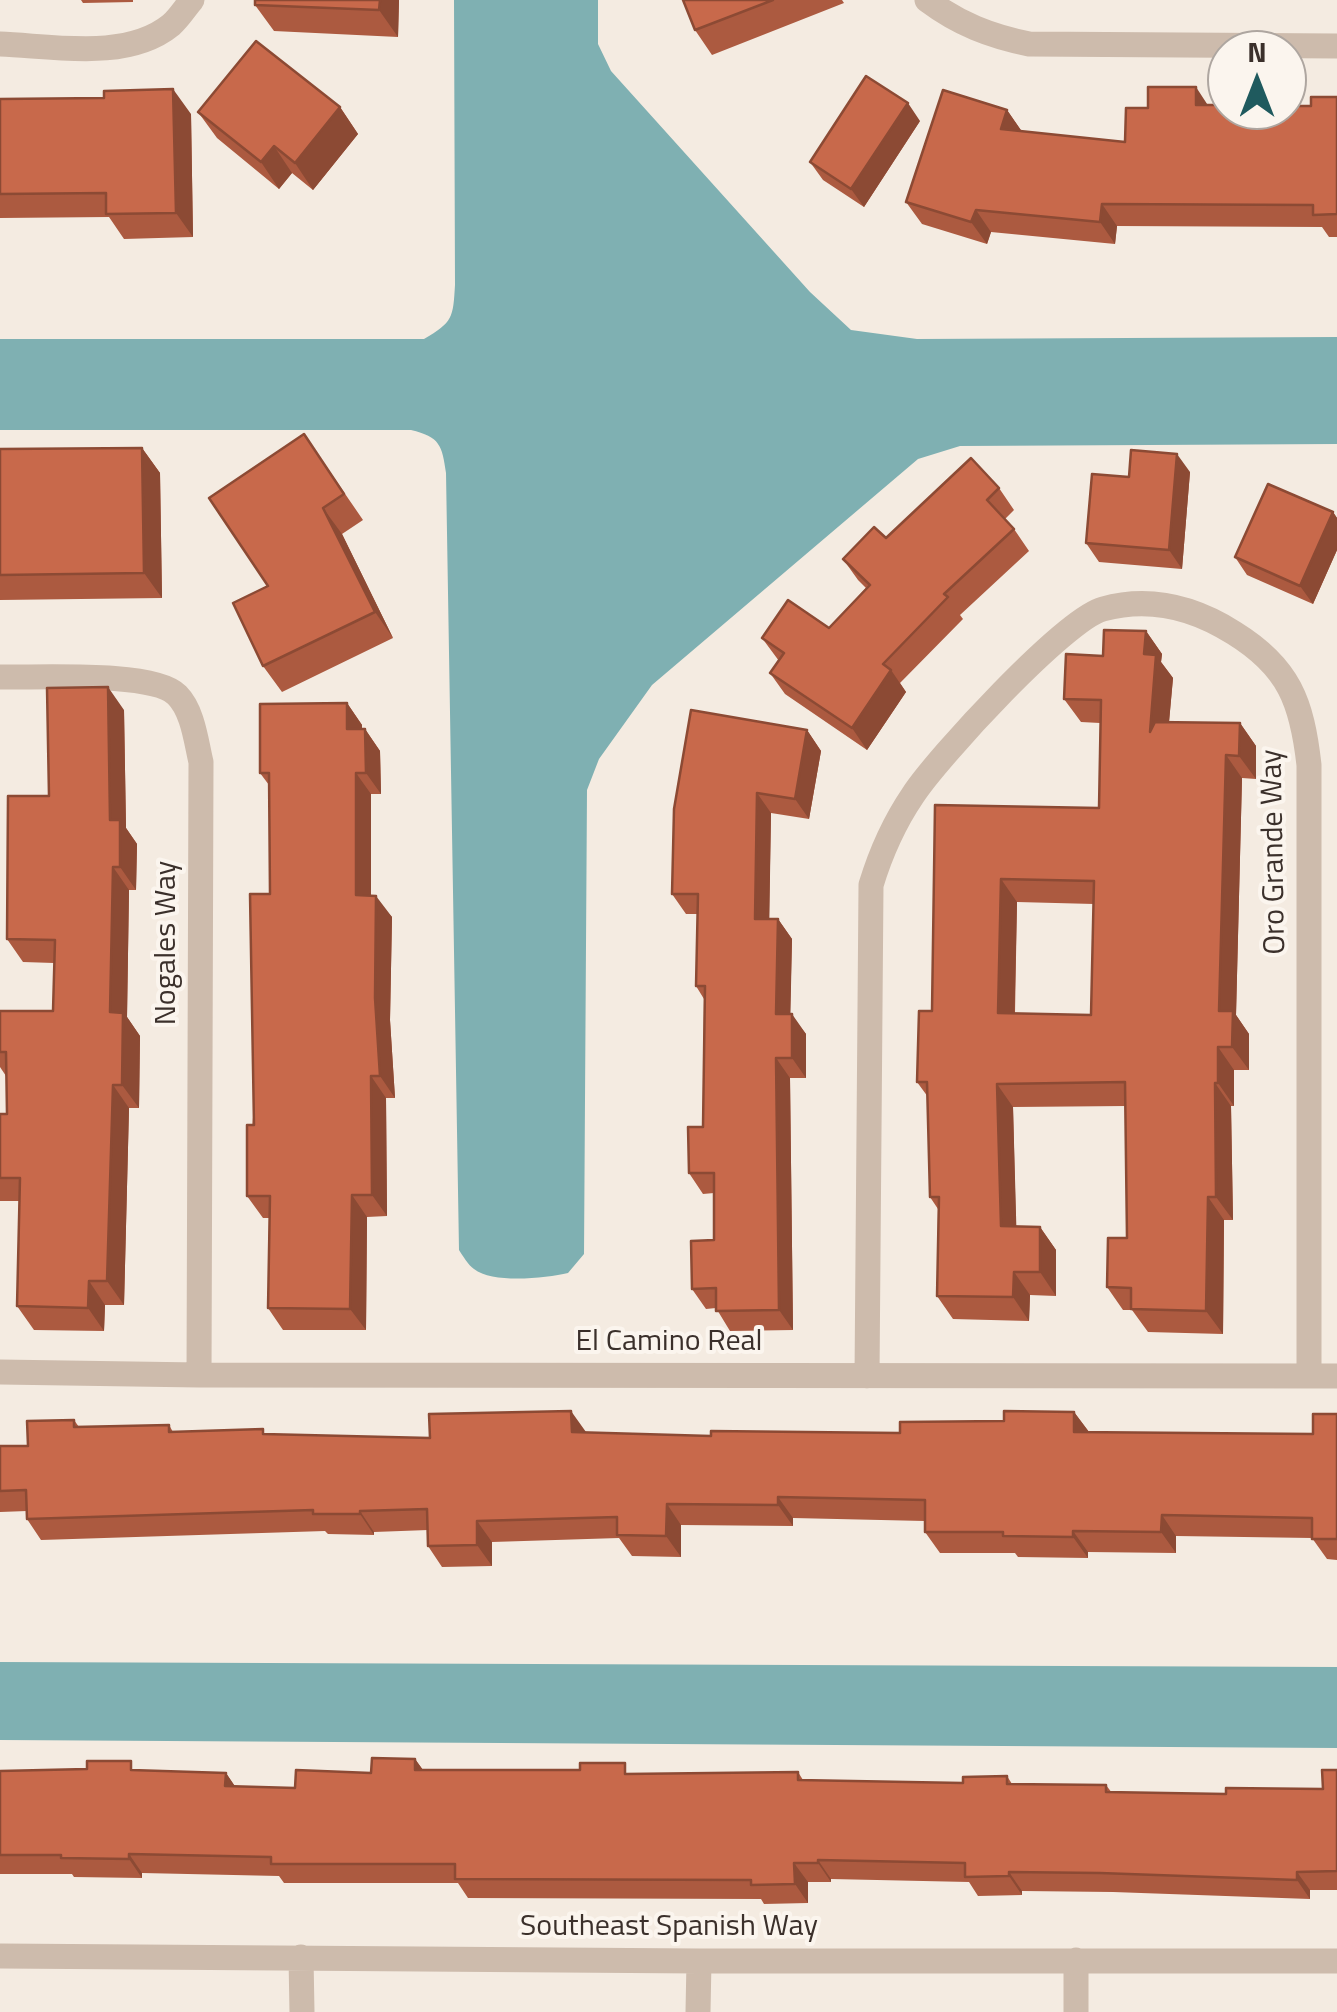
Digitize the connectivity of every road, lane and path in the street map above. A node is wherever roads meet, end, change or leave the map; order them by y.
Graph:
1 (192, 0) edge
2 (927, 0) edge
3 (0, 44) edge
4 (1337, 46) edge
5 (0, 677) edge
6 (0, 1372) edge
7 (199, 1376) junction
8 (867, 1376) junction
9 (1309, 1376) junction
10 (1337, 1376) edge
11 (0, 1956) edge
12 (301, 1956) junction
13 (1076, 1960) junction
14 (1337, 1961) edge
15 (698, 1962) junction
16 (302, 2012) edge
17 (698, 2012) edge
18 (1076, 2012) edge

1 - 3 street
2 - 4 street
5 - 7 street, Nogales Way
6 - 7 street, El Camino Real
7 - 8 street, El Camino Real
8 - 9 street, El Camino Real
8 - 9 street, Oro Grande Way
9 - 10 street, El Camino Real
11 - 12 street, Southeast Spanish Way
12 - 15 street, Southeast Spanish Way
12 - 16 street
13 - 14 street, Southeast Spanish Way
13 - 15 street, Southeast Spanish Way
13 - 18 street
15 - 17 street

